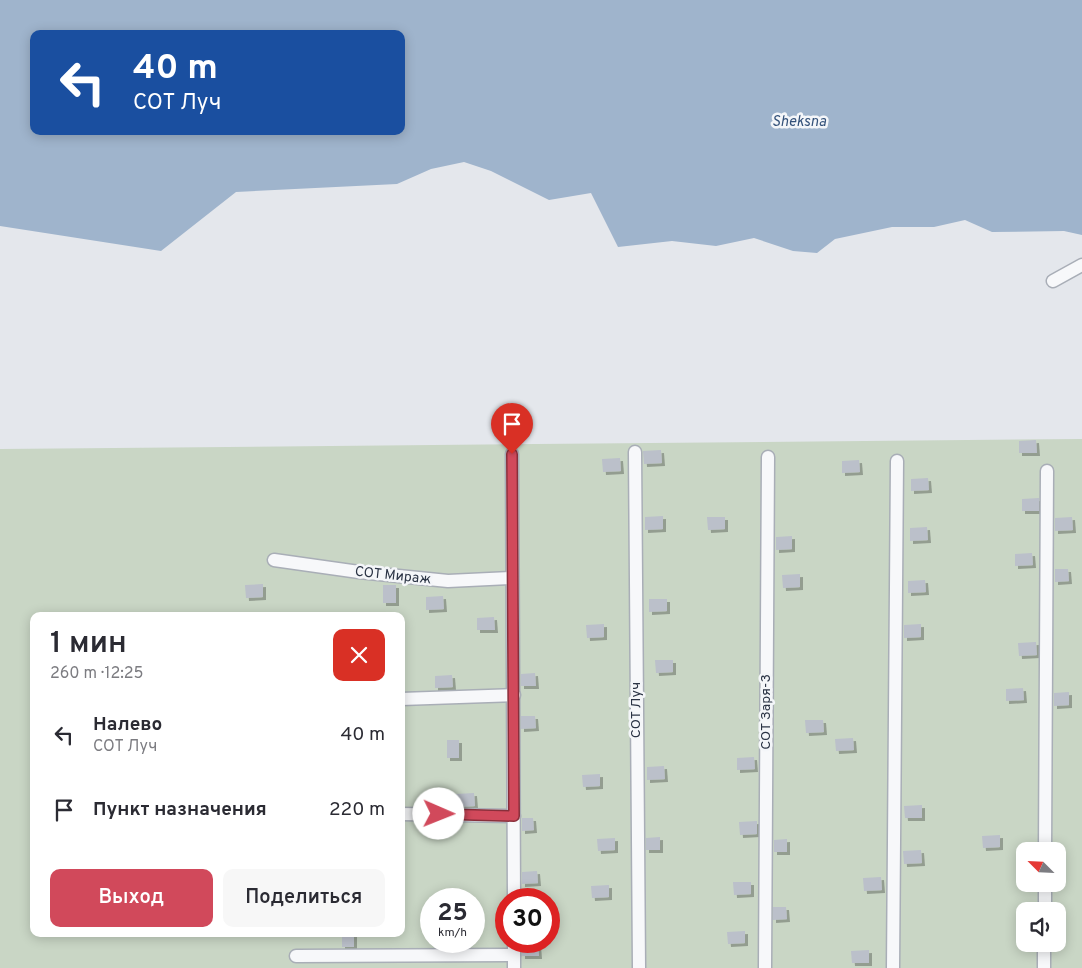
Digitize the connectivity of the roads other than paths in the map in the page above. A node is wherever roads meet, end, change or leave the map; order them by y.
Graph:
1 (1082, 266) edge
2 (1053, 281) dead end
3 (634, 452) dead end
4 (512, 454) dead end
5 (768, 457) dead end
6 (897, 461) dead end
7 (1047, 470) dead end
8 (274, 560) dead end
9 (512, 578) junction
10 (514, 695) junction
11 (405, 699) edge
12 (405, 814) edge
13 (514, 816) junction
14 (1045, 842) edge
15 (514, 888) edge
16 (1044, 952) edge
17 (514, 954) joint
18 (296, 956) dead end
19 (514, 968) edge
20 (638, 968) edge
21 (765, 968) edge
22 (893, 968) edge
23 (1044, 968) edge

1 - 2 street
3 - 20 street, СОТ Луч
4 - 9 street
5 - 21 street, СОТ Заря-3
6 - 22 street
7 - 14 street
8 - 9 street, СОТ Мираж
9 - 10 street
10 - 11 street
10 - 13 street
12 - 13 street
13 - 15 street
16 - 23 street
17 - 18 street
17 - 19 street

